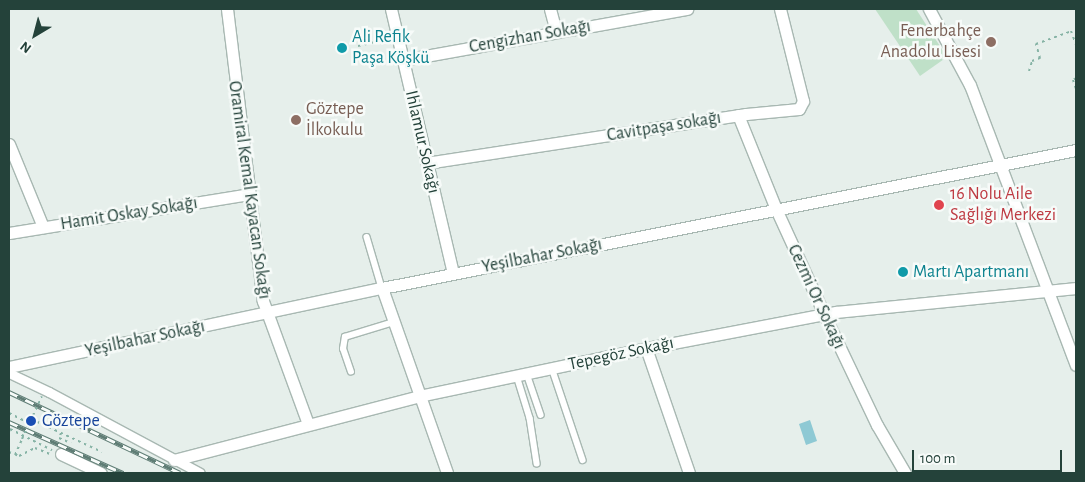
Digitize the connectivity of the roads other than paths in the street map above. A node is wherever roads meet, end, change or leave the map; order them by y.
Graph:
1 (227, 9) edge
2 (391, 9) edge
3 (550, 9) edge
4 (687, 9) edge
5 (780, 9) edge
6 (929, 9) edge
7 (556, 32) junction
8 (402, 60) junction
9 (738, 115) junction
10 (9, 144) edge
11 (1076, 150) edge
12 (426, 163) junction
13 (999, 165) junction
14 (248, 194) junction
15 (776, 209) junction
16 (43, 227) junction
17 (9, 233) edge
18 (367, 237) dead end
19 (454, 274) junction
20 (382, 288) junction
21 (1076, 288) edge
22 (1048, 290) junction
23 (266, 312) junction
24 (824, 314) junction
25 (394, 322) junction
26 (646, 348) junction
27 (1076, 365) edge
28 (9, 367) edge
29 (552, 368) junction
30 (351, 372) dead end
31 (9, 373) edge
32 (522, 375) junction
33 (419, 396) junction
34 (541, 415) dead end
35 (308, 424) junction
36 (61, 454) road end
37 (174, 460) junction
38 (584, 460) dead end
39 (537, 463) dead end
40 (101, 473) edge
41 (200, 473) edge
42 (447, 473) edge
43 (689, 473) edge
44 (905, 473) edge

1 - 14 street, Oramiral Kemal Kayacan Sokağı
2 - 8 street, Ihlamur Sokağı
3 - 7 street
4 - 7 street, Cengizhan Sokağı
5 - 9 street, Cavitpaşa sokağı
6 - 13 street
7 - 8 street, Cengizhan Sokağı
8 - 12 street, Ihlamur Sokağı
9 - 12 street, Cavitpaşa sokağı
9 - 15 street, Cezmi Or Sokağı
10 - 16 street
11 - 13 street, Yeşilbahar Sokağı
12 - 19 street, Ihlamur Sokağı
13 - 15 street, Yeşilbahar Sokağı
13 - 22 street
14 - 16 street, Hamit Oskay Sokağı
14 - 23 street, Oramiral Kemal Kayacan Sokağı
15 - 19 street, Yeşilbahar Sokağı
15 - 24 street, Cezmi Or Sokağı
16 - 17 street, Hamit Oskay Sokağı
18 - 20 lane
19 - 20 street, Yeşilbahar Sokağı
20 - 23 street, Yeşilbahar Sokağı
20 - 25 street
21 - 22 street, Tepegöz Sokağı
22 - 24 street, Tepegöz Sokağı
22 - 27 street
23 - 28 street, Yeşilbahar Sokağı
23 - 35 street, Oramiral Kemal Kayacan Sokağı
24 - 26 street, Tepegöz Sokağı
24 - 44 street, Cezmi Or Sokağı
25 - 30 lane
25 - 33 street
26 - 29 street, Tepegöz Sokağı
26 - 43 street
29 - 32 street, Tepegöz Sokağı
29 - 38 lane
31 - 37 street
32 - 33 street, Tepegöz Sokağı
32 - 34 lane
32 - 39 lane
33 - 35 street, Tepegöz Sokağı
33 - 42 street
35 - 37 street, Tepegöz Sokağı
36 - 40 street
37 - 41 street

